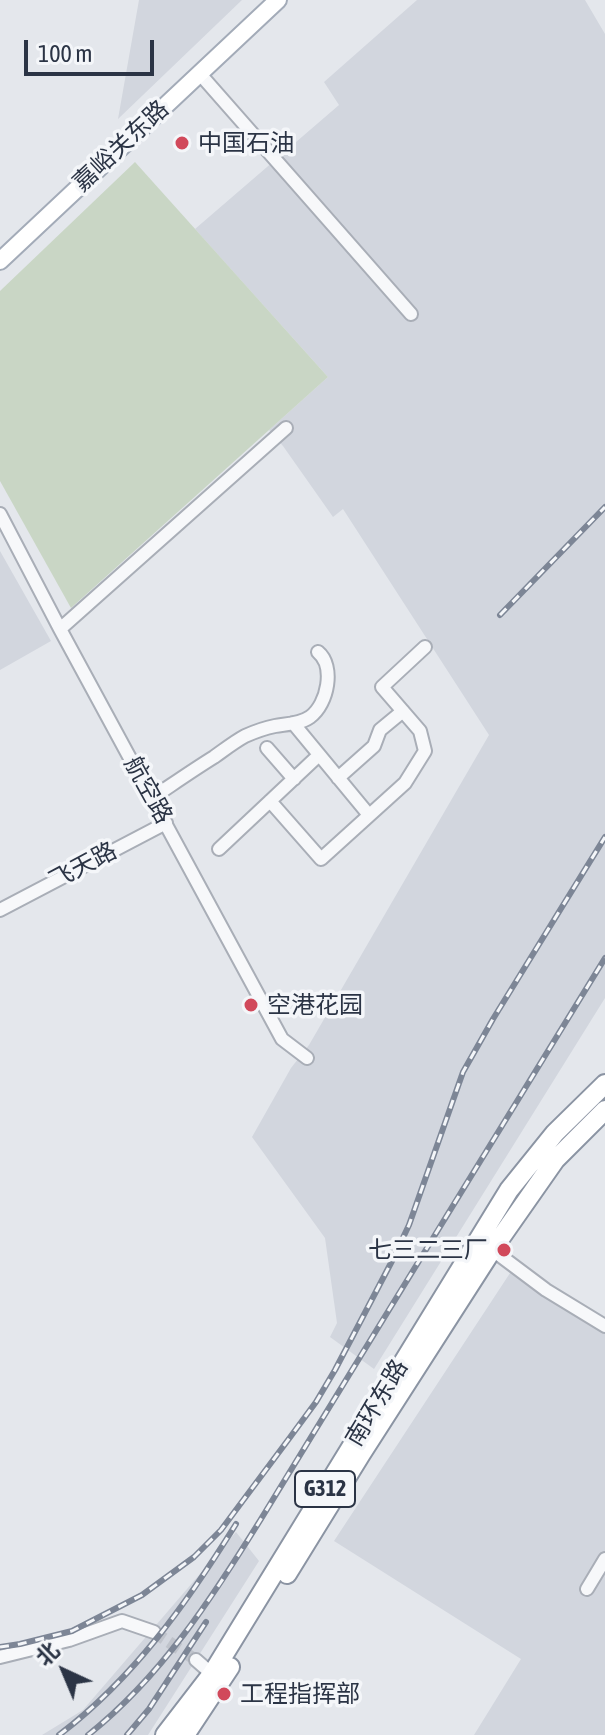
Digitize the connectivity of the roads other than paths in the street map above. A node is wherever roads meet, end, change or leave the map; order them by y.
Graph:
1 (263, 0) edge
2 (278, 0) edge
3 (200, 74) junction
4 (0, 246) edge
5 (0, 261) edge
6 (411, 314) dead end
7 (286, 428) dead end
8 (0, 514) edge
9 (60, 629) junction
10 (425, 647) dead end
11 (318, 652) dead end
12 (403, 711) junction
13 (293, 723) junction
14 (267, 748) dead end
15 (319, 755) junction
16 (338, 778) junction
17 (294, 779) junction
18 (152, 798) junction
19 (270, 801) junction
20 (369, 815) junction
21 (166, 823) junction
22 (219, 849) dead end
23 (0, 910) edge
24 (307, 1058) dead end
25 (605, 1084) edge
26 (605, 1110) edge
27 (485, 1244) junction
28 (605, 1326) edge
29 (605, 1559) edge
30 (587, 1589) dead end
31 (154, 1632) tunnel mouth
32 (0, 1657) edge
33 (196, 1660) tunnel mouth
34 (212, 1674) junction
35 (165, 1735) edge
36 (185, 1735) edge

1 - 4 main road, 嘉峪关东路
2 - 3 main road, 嘉峪关东路
3 - 5 main road, 嘉峪关东路
3 - 6 street
7 - 9 street
8 - 9 street, 航空路
9 - 18 street, 航空路
10 - 12 street
11 - 13 street
12 - 16 street
12 - 20 street
13 - 15 street
13 - 18 street
14 - 17 street
15 - 16 street
15 - 17 street
16 - 20 street
17 - 19 street
18 - 21 street, 航空路
19 - 20 street
19 - 22 street
21 - 23 street, 飞天路
21 - 24 street, 航空路
25 - 27 highway, 南环东路 / G312
26 - 27 highway, 南环东路 / G312
27 - 28 street
27 - 34 highway, 南环东路 / G312
27 - 36 highway, 南环东路 / G312
29 - 30 street
31 - 32 street
33 - 34 street
34 - 35 highway, 南环东路 / G312

